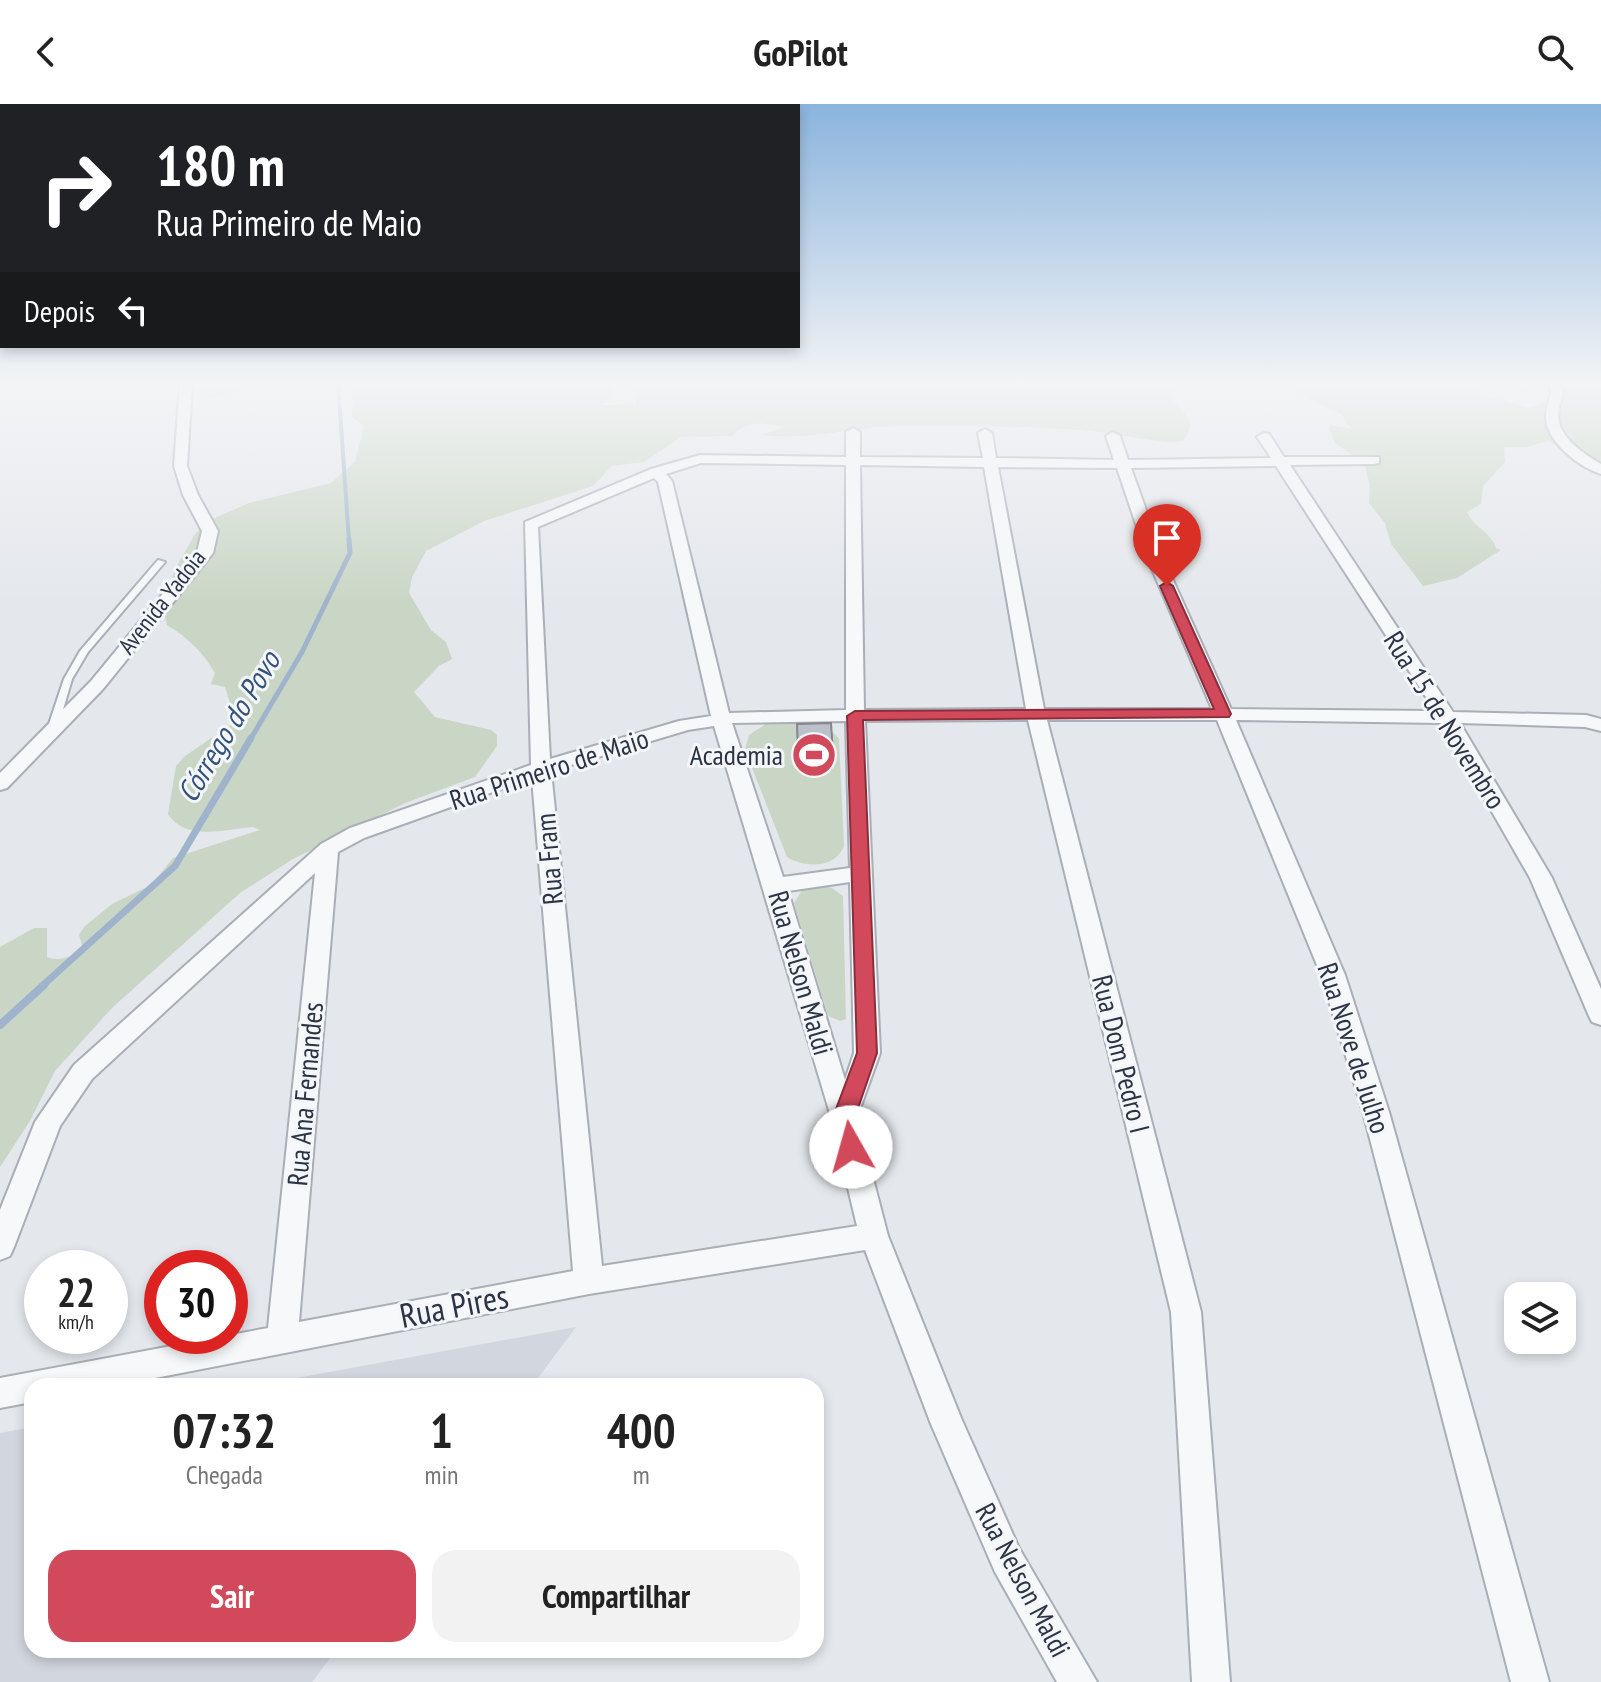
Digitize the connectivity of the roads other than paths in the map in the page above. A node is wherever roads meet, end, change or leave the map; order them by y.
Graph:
1 (181, 456) edge
2 (852, 456) edge
3 (988, 456) edge
4 (1119, 456) edge
5 (1274, 456) edge
6 (1582, 456) edge
7 (1374, 460) dead end
8 (852, 461) junction
9 (989, 461) junction
10 (1278, 462) junction
11 (1121, 464) junction
12 (1601, 470) edge
13 (656, 472) junction
14 (161, 562) dead end
15 (1036, 714) junction
16 (1224, 714) junction
17 (855, 716) junction
18 (1447, 716) junction
19 (721, 718) junction
20 (1601, 725) edge
21 (52, 731) junction
22 (541, 768) junction
23 (0, 784) edge
24 (328, 849) junction
25 (859, 874) junction
26 (775, 885) junction
27 (1601, 1016) edge
28 (844, 1117) junction
29 (874, 1236) junction
30 (0, 1247) edge
31 (589, 1281) junction
32 (282, 1339) junction
33 (76, 1378) edge
34 (24, 1388) edge
35 (0, 1393) edge
36 (1078, 1682) edge
37 (1211, 1682) edge
38 (1530, 1682) edge

1 - 21 street, Avenida Yadoia
2 - 8 street
3 - 9 street, Rua Dom Pedro I
4 - 11 street, Rua Nove de Julho
5 - 10 street, Rua 15 de Novembro
6 - 12 street
7 - 10 street
8 - 9 street
8 - 13 street
8 - 17 street
9 - 11 street
9 - 15 street, Rua Dom Pedro I
10 - 11 street
10 - 18 street, Rua 15 de Novembro
11 - 16 street, Rua Nove de Julho
13 - 19 street, Rua Nelson Maldi
13 - 22 street, Rua Fram
14 - 21 lane
15 - 16 street, Rua Primeiro de Maio
15 - 17 street, Rua Primeiro de Maio
15 - 37 street, Rua Dom Pedro I
16 - 18 street, Rua Primeiro de Maio
16 - 38 street, Rua Nove de Julho
17 - 19 street, Rua Primeiro de Maio
17 - 25 street
18 - 20 street, Rua Primeiro de Maio
18 - 27 street, Rua 15 de Novembro
19 - 22 street, Rua Primeiro de Maio
19 - 26 street, Rua Nelson Maldi
21 - 23 street, Avenida Yadoia
22 - 24 street, Rua Primeiro de Maio
22 - 31 street, Rua Fram
24 - 30 street, Rua Primeiro de Maio
24 - 32 street, Rua Ana Fernandes
25 - 26 street
25 - 28 street
26 - 28 street, Rua Nelson Maldi
28 - 29 street, Rua Nelson Maldi
29 - 31 street, Rua Pires
29 - 36 street, Rua Nelson Maldi
31 - 32 street, Rua Pires
32 - 33 street, Rua Pires
34 - 35 street, Rua Pires

